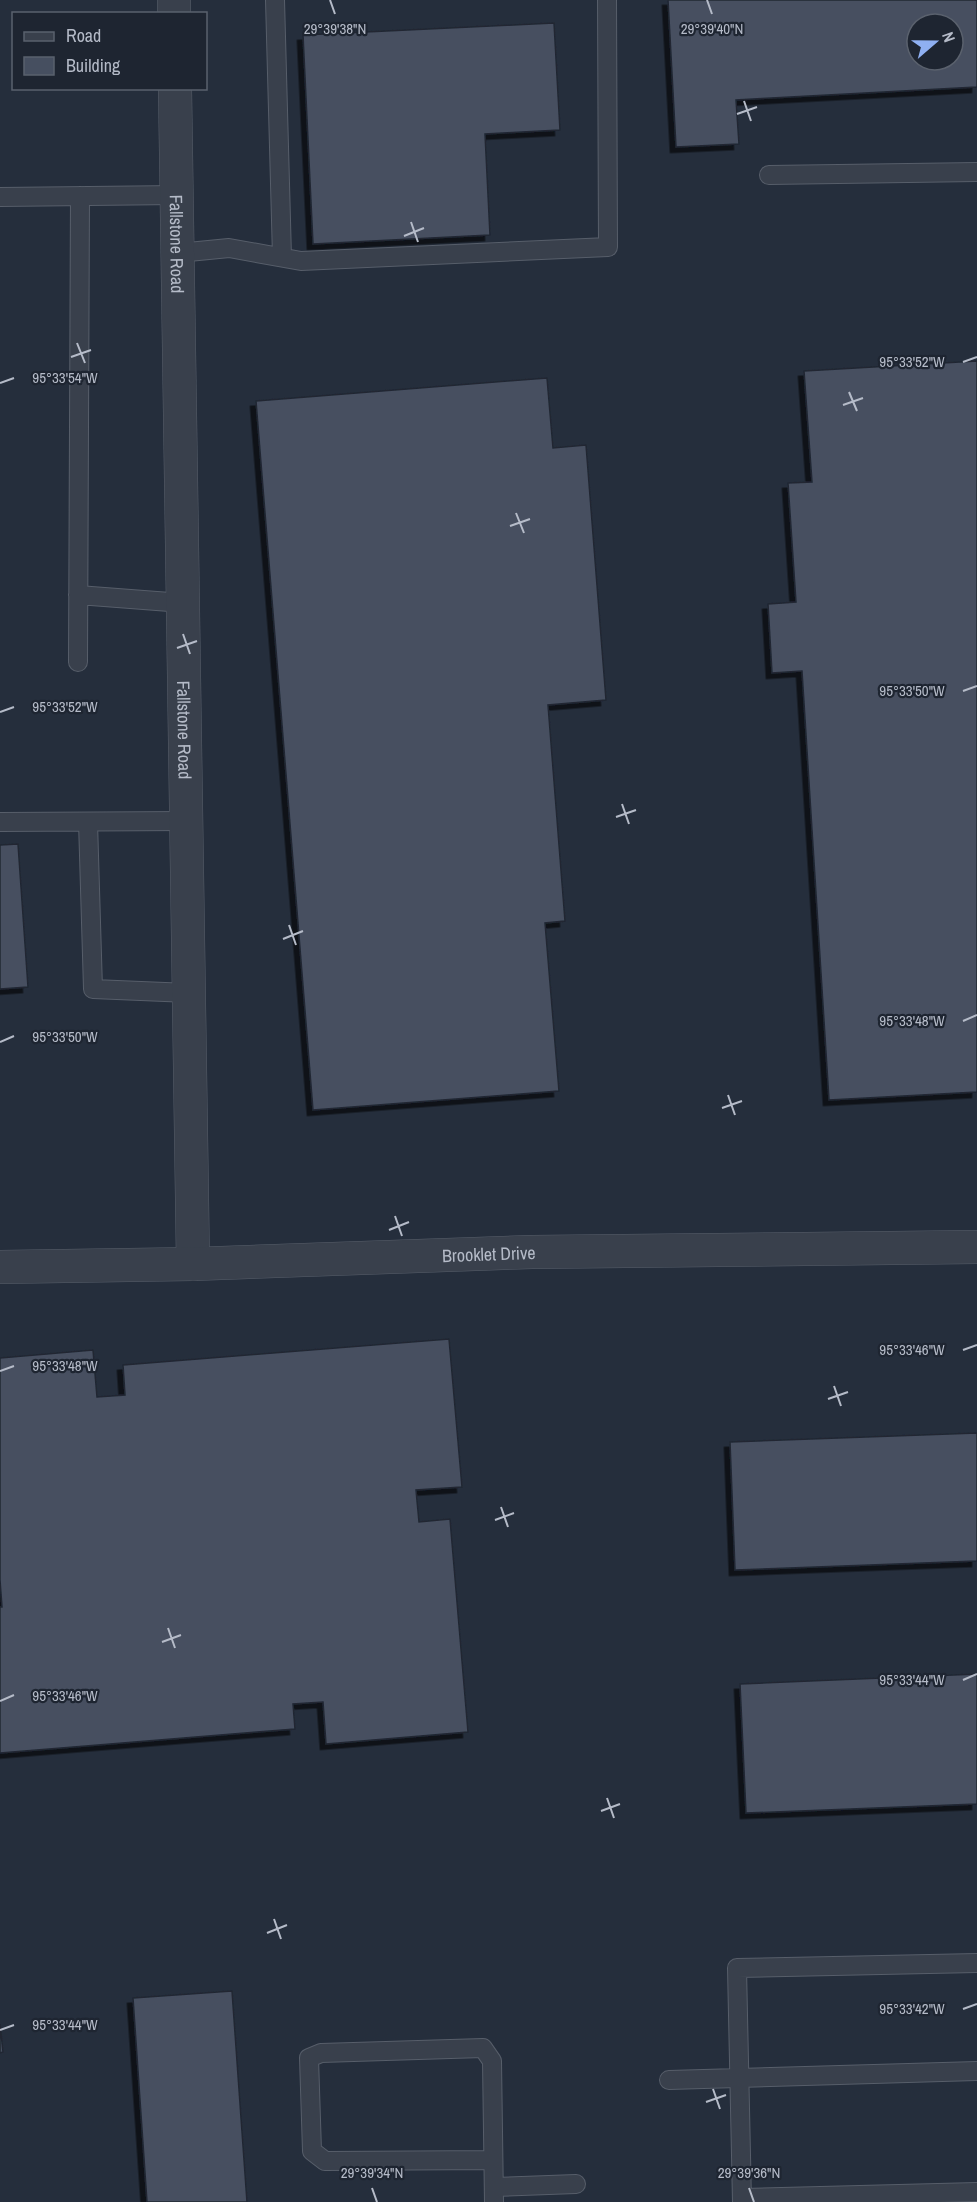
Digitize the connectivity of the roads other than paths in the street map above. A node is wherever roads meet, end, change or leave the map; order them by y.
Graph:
1 (275, 0) edge
2 (607, 0) edge
3 (175, 90) edge
4 (977, 172) edge
5 (769, 175) dead end
6 (177, 195) junction
7 (80, 196) junction
8 (0, 197) edge
9 (178, 253) junction
10 (282, 257) junction
11 (78, 595) junction
12 (183, 603) junction
13 (78, 662) dead end
14 (187, 821) junction
15 (0, 822) edge
16 (88, 822) junction
17 (189, 993) junction
18 (977, 1247) edge
19 (193, 1264) junction
20 (0, 1267) edge
21 (977, 1963) edge
22 (977, 2071) edge
23 (740, 2077) junction
24 (669, 2080) dead end
25 (493, 2160) junction
26 (576, 2184) dead end
27 (977, 2192) edge
28 (494, 2195) edge
29 (742, 2200) edge

1 - 10 lane
2 - 10 lane
3 - 6 street, Fallstone Road
4 - 5 lane
6 - 7 lane
6 - 9 street, Fallstone Road
7 - 8 lane
7 - 11 lane
9 - 10 lane
9 - 12 street, Fallstone Road
11 - 12 lane
11 - 13 lane
12 - 14 street, Fallstone Road
14 - 16 lane
14 - 17 street, Fallstone Road
15 - 16 lane
16 - 17 lane
17 - 19 street, Fallstone Road
18 - 19 street, Brooklet Drive
19 - 20 street, Brooklet Drive
21 - 23 lane
22 - 23 lane
23 - 24 lane
23 - 29 lane
25 - 25 lane
25 - 28 lane
26 - 28 lane
27 - 29 lane

